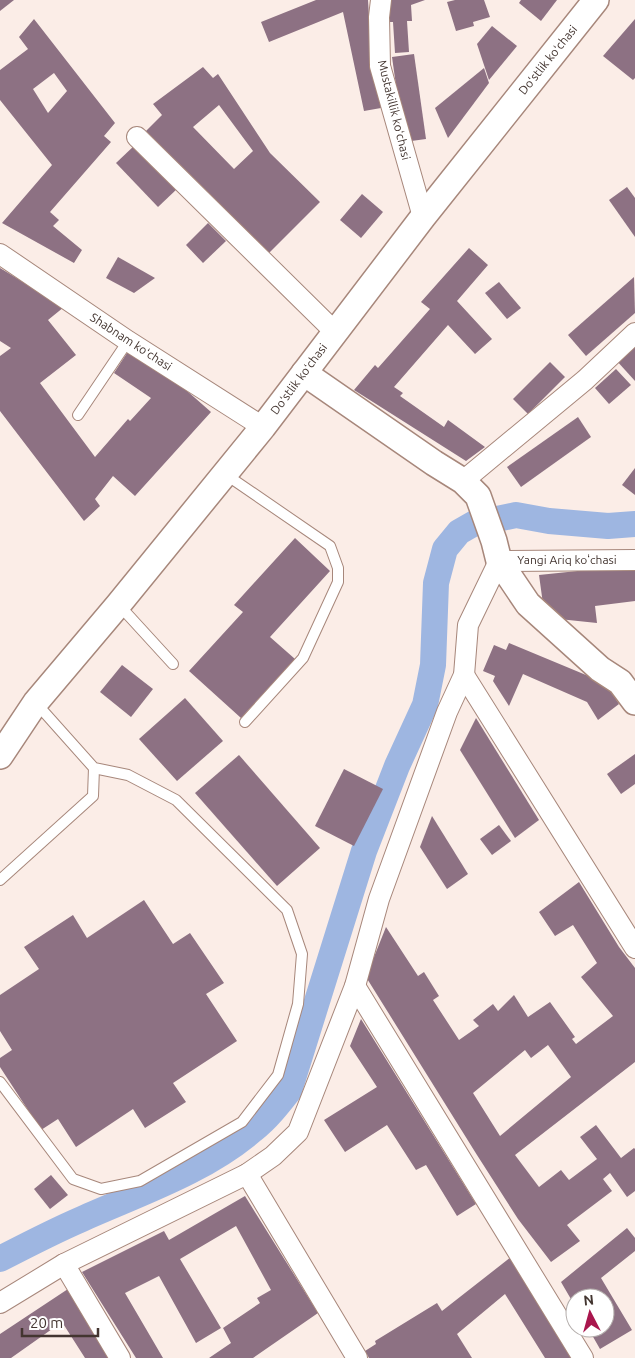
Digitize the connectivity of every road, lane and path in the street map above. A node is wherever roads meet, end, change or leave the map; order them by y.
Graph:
1 (381, 0) edge
2 (596, 0) edge
3 (137, 137) dead end
4 (423, 217) junction
5 (0, 254) edge
6 (336, 332) junction
7 (635, 333) edge
8 (128, 341) junction
9 (304, 373) junction
10 (78, 415) dead end
11 (263, 427) junction
12 (224, 473) junction
13 (470, 488) junction
14 (497, 551) junction
15 (635, 560) edge
16 (118, 605) junction
17 (173, 664) dead end
18 (464, 675) junction
19 (36, 702) junction
20 (635, 702) edge
21 (245, 722) dead end
22 (0, 756) edge
23 (94, 768) junction
24 (0, 880) edge
25 (635, 948) edge
26 (354, 986) junction
27 (0, 1082) edge
28 (246, 1174) junction
29 (64, 1264) junction
30 (0, 1303) edge
31 (120, 1358) edge
32 (357, 1358) edge
33 (583, 1358) edge

1 - 4 street, Mustakillik koʻchasi
2 - 4 street, Doʻstlik koʻchasi
3 - 6 street
4 - 6 street, Doʻstlik koʻchasi
5 - 8 street, Shabnam koʻchasi
6 - 9 street, Doʻstlik koʻchasi
7 - 13 street
8 - 10 lane
8 - 11 street, Shabnam koʻchasi
9 - 11 street, Doʻstlik koʻchasi
9 - 13 street
11 - 12 street, Doʻstlik koʻchasi
12 - 16 street, Doʻstlik koʻchasi
12 - 21 lane
13 - 14 street
14 - 15 street, Yangi Ariq koʻchasi
14 - 18 street
14 - 20 street
16 - 17 lane
16 - 19 street, Doʻstlik koʻchasi
18 - 25 street
18 - 26 street
19 - 22 street, Doʻstlik koʻchasi
19 - 23 lane
23 - 24 lane
23 - 27 lane
26 - 28 street
26 - 33 street
28 - 29 street
28 - 32 street
29 - 30 street
29 - 31 street

